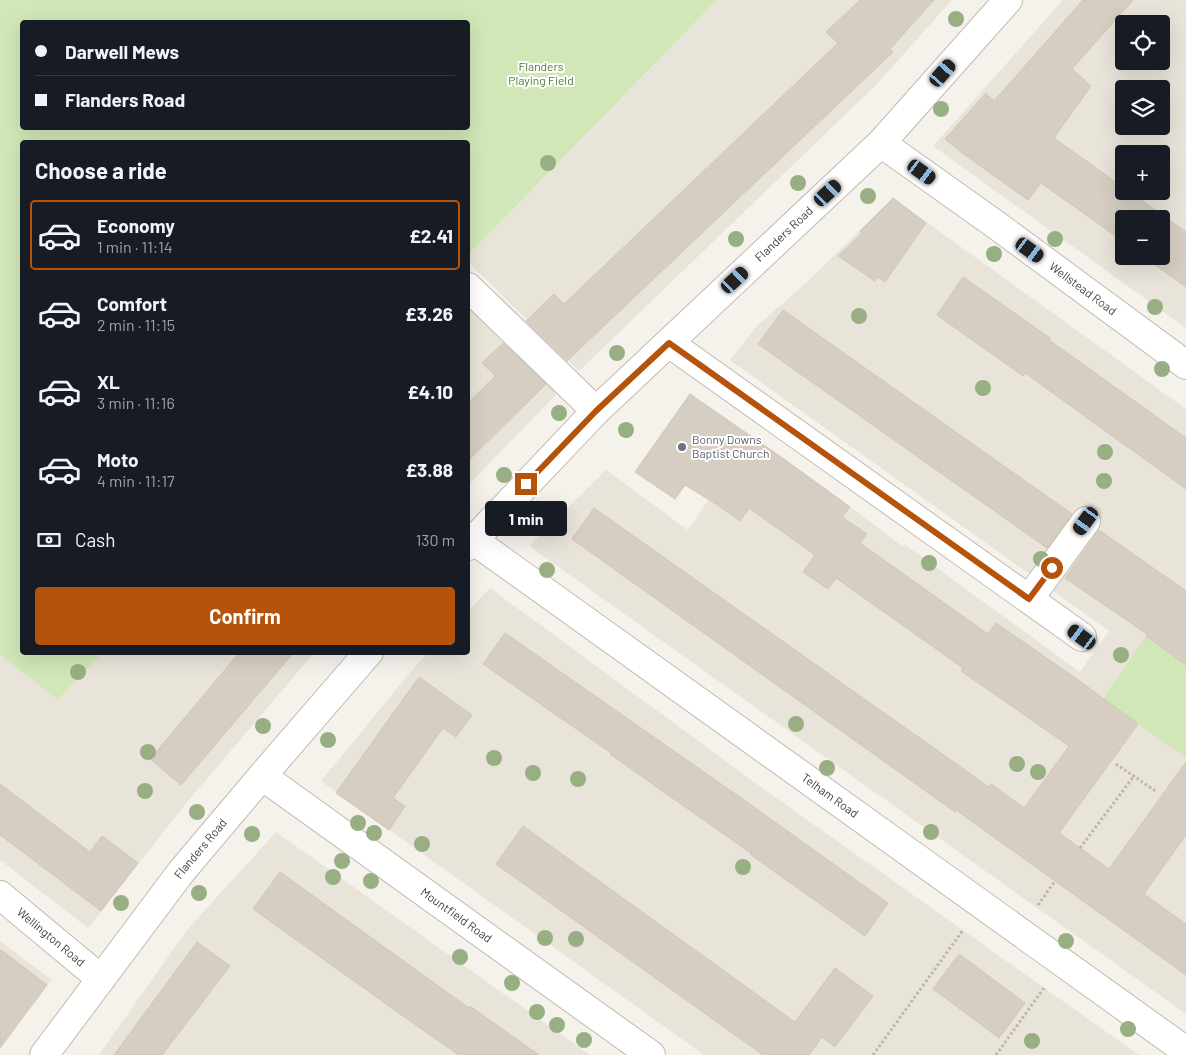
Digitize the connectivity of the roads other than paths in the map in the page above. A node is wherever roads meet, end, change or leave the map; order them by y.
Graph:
1 (1008, 0) edge
2 (881, 143) junction
3 (470, 289) edge
4 (669, 343) junction
5 (1186, 365) edge
6 (596, 411) junction
7 (1086, 521) dead end
8 (470, 543) edge
9 (1020, 593) junction
10 (1082, 637) dead end
11 (366, 655) edge
12 (262, 776) junction
13 (0, 895) edge
14 (101, 979) junction
15 (1186, 1051) edge
16 (44, 1055) edge
17 (651, 1055) edge

1 - 2 street, Flanders Road
2 - 4 street, Flanders Road
2 - 5 street, Wellstead Road
3 - 6 street
4 - 6 street, Flanders Road
4 - 9 street
6 - 8 street, Flanders Road
7 - 9 street
8 - 15 street, Telham Road
9 - 10 street
11 - 12 street, Flanders Road
12 - 14 street, Flanders Road
12 - 17 street, Mountfield Road
13 - 14 street, Wellington Road
14 - 16 street, Flanders Road

